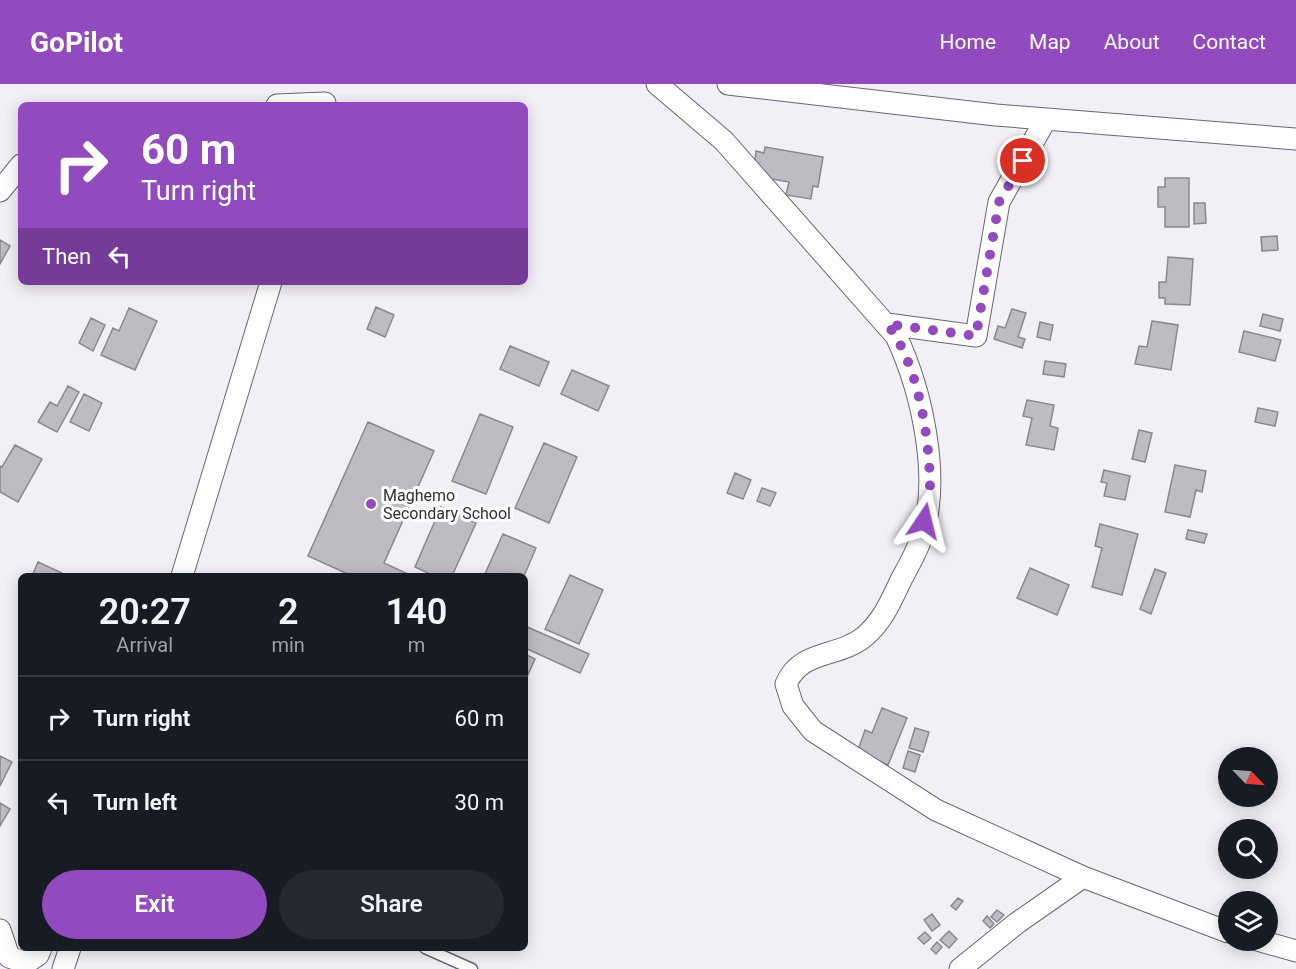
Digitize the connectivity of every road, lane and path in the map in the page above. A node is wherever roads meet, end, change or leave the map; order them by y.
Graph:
1 (657, 84) edge
2 (728, 84) edge
3 (327, 97) edge
4 (296, 102) edge
5 (1046, 119) junction
6 (1296, 139) edge
7 (18, 169) edge
8 (0, 191) edge
9 (270, 285) edge
10 (887, 324) junction
11 (183, 573) edge
12 (1083, 878) junction
13 (1218, 928) edge
14 (0, 930) edge
15 (1278, 946) edge
16 (40, 951) edge
17 (69, 951) edge
18 (431, 951) edge
19 (1296, 951) edge
20 (63, 969) edge
21 (472, 969) edge
22 (960, 969) edge

1 - 10 street
2 - 5 street
3 - 4 street
5 - 6 street
5 - 10 street
7 - 8 street
9 - 11 street
10 - 12 street
12 - 13 street
12 - 22 street
14 - 16 street
15 - 19 street
17 - 20 street
18 - 21 lane

